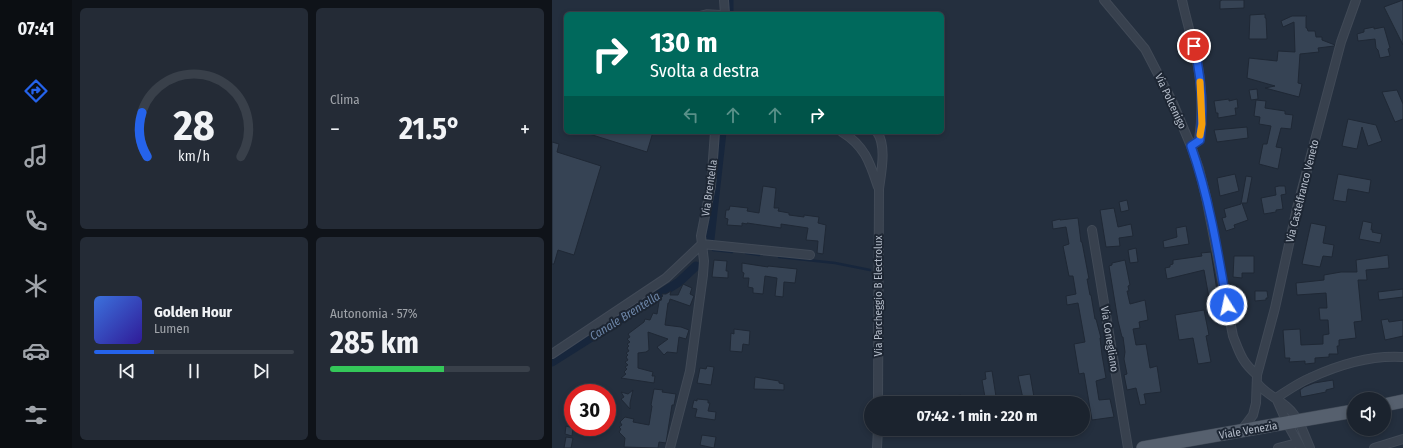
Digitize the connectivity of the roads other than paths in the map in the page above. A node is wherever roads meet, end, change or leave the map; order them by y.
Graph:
1 (724, 0) edge
2 (1104, 0) edge
3 (1182, 0) edge
4 (1356, 0) edge
5 (725, 12) edge
6 (715, 134) edge
7 (845, 134) edge
8 (879, 134) edge
9 (1191, 146) junction
10 (879, 190) junction
11 (1092, 230) dead end
12 (702, 244) junction
13 (810, 255) dead end
14 (552, 354) edge
15 (1403, 357) edge
16 (1257, 375) junction
17 (1258, 384) junction
18 (878, 396) edge
19 (1276, 398) junction
20 (1403, 402) edge
21 (1391, 404) edge
22 (1347, 412) edge
23 (1293, 422) junction
24 (1240, 431) junction
25 (878, 436) edge
26 (1403, 439) edge
27 (1299, 446) edge
28 (670, 448) edge
29 (877, 448) edge
30 (1128, 448) edge
31 (1143, 448) edge
32 (1278, 448) edge
33 (1310, 448) edge
34 (1374, 448) edge

1 - 5 street
2 - 9 street, Via Polcenigo
3 - 9 street
4 - 16 street, Via Castelfranco Veneto
6 - 12 street, Via Brentella
7 - 10 street, Via Parcheggio B Electrolux
8 - 10 street, Via Parcheggio B Electrolux
9 - 16 street, Via Polcenigo
10 - 18 street, Via Parcheggio B Electrolux
11 - 30 street, Via Conegliano
12 - 13 street
12 - 14 street
12 - 28 street, Via Brentella
15 - 19 street
16 - 17 street, Via Castelfranco Veneto
17 - 19 street
17 - 24 street, Via Castelfranco Veneto
19 - 23 street
19 - 23 street
20 - 21 main road
22 - 23 main road, Viale Venezia
23 - 24 main road, Viale Venezia
23 - 27 street
23 - 33 street
24 - 31 main road, Viale Venezia
25 - 29 street
26 - 34 street
27 - 32 street

